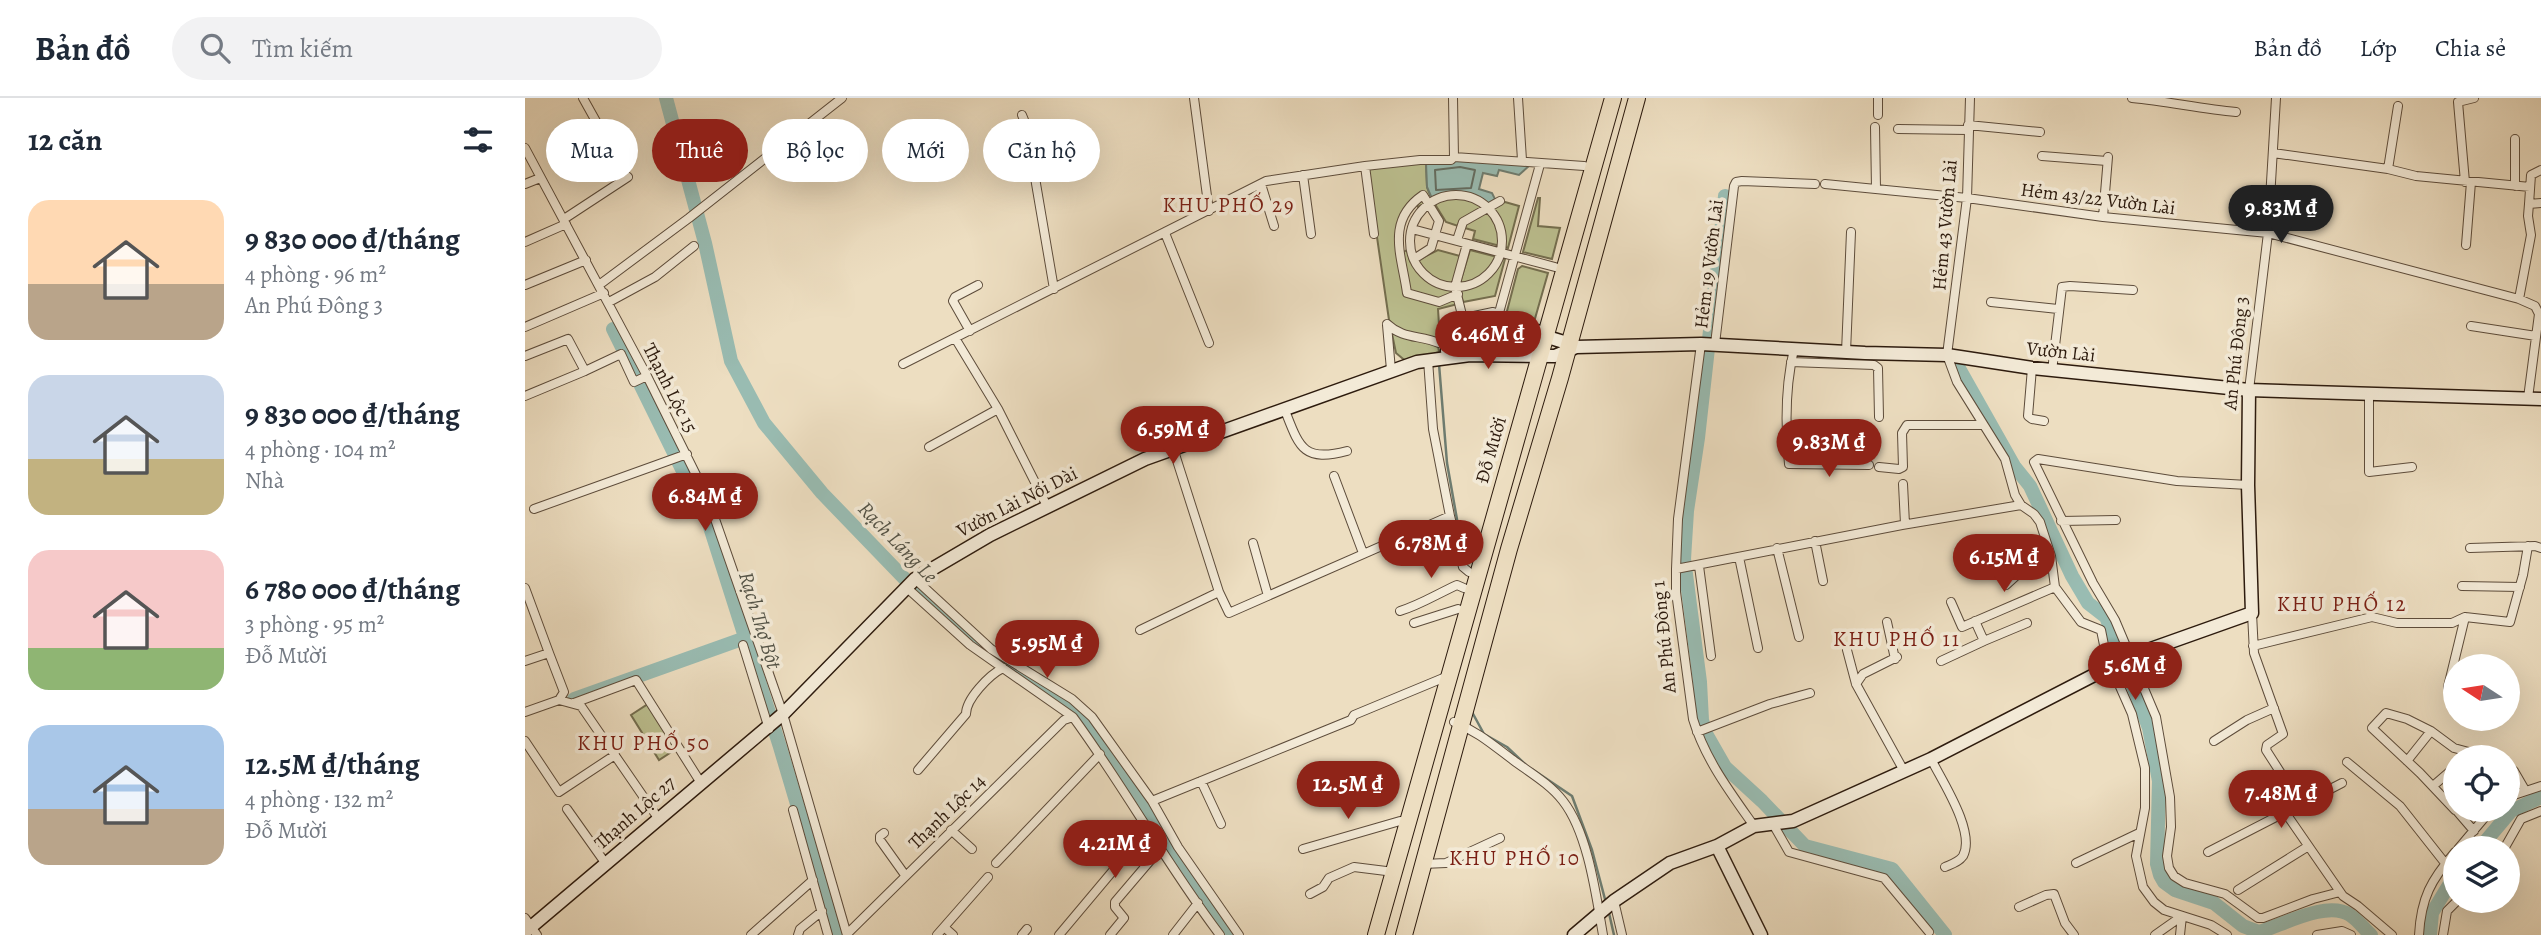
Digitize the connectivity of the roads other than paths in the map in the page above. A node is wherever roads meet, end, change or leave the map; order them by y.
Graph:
1 (583, 98) edge
2 (842, 98) edge
3 (1194, 98) edge
4 (1453, 98) edge
5 (1518, 98) edge
6 (1603, 98) edge
7 (1613, 98) edge
8 (1626, 98) edge
9 (1637, 98) edge
10 (1878, 98) edge
11 (1970, 98) edge
12 (2132, 98) edge
13 (2276, 98) edge
14 (2474, 98) edge
15 (2159, 99) edge
16 (2398, 106) dead end
17 (2236, 112) dead end
18 (1022, 115) dead end
19 (1878, 115) dead end
20 (595, 119) edge
21 (1875, 127) dead end
22 (1968, 127) junction
23 (1898, 129) dead end
24 (2041, 132) dead end
25 (2515, 139) dead end
26 (525, 148) edge
27 (2273, 153) junction
28 (2042, 156) dead end
29 (1454, 157) junction
30 (1523, 160) junction
31 (1365, 166) junction
32 (1584, 166) junction
33 (1539, 168) dead end
34 (2388, 169) junction
35 (2541, 170) edge
36 (1303, 175) junction
37 (540, 178) junction
38 (621, 182) edge
39 (2468, 182) junction
40 (525, 184) edge
41 (1261, 184) junction
42 (1815, 184) dead end
43 (1825, 184) dead end
44 (2515, 186) junction
45 (2530, 187) junction
46 (1876, 190) junction
47 (1523, 193) dead end
48 (1532, 195) junction
49 (1967, 198) junction
50 (1500, 201) dead end
51 (1429, 203) junction
52 (2541, 203) edge
53 (2529, 204) junction
54 (1488, 208) junction
55 (1209, 211) junction
56 (2103, 217) junction
57 (565, 221) junction
58 (1274, 226) dead end
59 (1412, 229) junction
60 (1851, 232) dead end
61 (1165, 233) junction
62 (2268, 233) junction
63 (1311, 234) dead end
64 (1374, 234) dead end
65 (1435, 234) junction
66 (2531, 235) junction
67 (2541, 235) edge
68 (1457, 240) junction
69 (525, 242) edge
70 (1467, 244) junction
71 (2466, 245) dead end
72 (694, 246) dead end
73 (1500, 252) junction
74 (1516, 257) junction
75 (1414, 259) junction
76 (586, 260) junction
77 (1555, 267) junction
78 (525, 285) edge
79 (978, 285) dead end
80 (601, 289) junction
81 (1054, 289) junction
82 (2133, 290) dead end
83 (1458, 295) junction
84 (2519, 299) junction
85 (1991, 302) dead end
86 (609, 303) junction
87 (2058, 309) junction
88 (1499, 314) junction
89 (1463, 319) junction
90 (1446, 322) dead end
91 (2471, 326) dead end
92 (525, 327) edge
93 (970, 331) junction
94 (2536, 336) junction
95 (955, 338) junction
96 (1496, 340) junction
97 (1209, 343) dead end
98 (1439, 343) dead end
99 (1708, 344) junction
100 (1553, 346) junction
101 (1846, 352) junction
102 (1947, 355) junction
103 (525, 356) edge
104 (1793, 356) junction
105 (1431, 359) junction
106 (903, 364) dead end
107 (2032, 368) junction
108 (1391, 370) junction
109 (585, 371) junction
110 (2052, 371) junction
111 (641, 379) junction
112 (2249, 390) junction
113 (2369, 392) junction
114 (525, 396) edge
115 (2534, 399) edge
116 (1284, 408) junction
117 (999, 409) junction
118 (1879, 417) dead end
119 (2043, 421) dead end
120 (1983, 425) junction
121 (929, 447) dead end
122 (1173, 448) junction
123 (1347, 451) dead end
124 (684, 455) junction
125 (1869, 465) dead end
126 (1879, 467) dead end
127 (2412, 467) dead end
128 (1334, 477) dead end
129 (1903, 484) dead end
130 (2248, 485) junction
131 (2021, 505) junction
132 (1048, 508) junction
133 (534, 509) dead end
134 (1450, 516) junction
135 (2116, 520) dead end
136 (2061, 521) junction
137 (1905, 524) junction
138 (1815, 541) junction
139 (1253, 543) dead end
140 (2528, 546) junction
141 (1777, 548) junction
142 (2470, 548) dead end
143 (2541, 548) edge
144 (2049, 550) junction
145 (1363, 553) junction
146 (1739, 557) junction
147 (1697, 567) junction
148 (1679, 569) junction
149 (1466, 580) junction
150 (1823, 581) dead end
151 (910, 584) junction
152 (2006, 585) dead end
153 (2462, 586) dead end
154 (2055, 587) junction
155 (2520, 587) junction
156 (525, 588) edge
157 (1219, 592) junction
158 (1268, 596) junction
159 (1951, 601) dead end
160 (1458, 609) junction
161 (1400, 611) dead end
162 (2252, 613) junction
163 (2465, 617) junction
164 (1975, 621) junction
165 (1414, 622) dead end
166 (1887, 622) dead end
167 (2027, 623) dead end
168 (1140, 630) dead end
169 (1799, 637) dead end
170 (1984, 641) junction
171 (743, 645) dead end
172 (2253, 646) junction
173 (1758, 648) dead end
174 (1847, 650) dead end
175 (549, 653) junction
176 (2456, 654) edge
177 (1711, 656) dead end
178 (1941, 661) dead end
179 (2121, 661) junction
180 (525, 662) edge
181 (1003, 668) junction
182 (1443, 678) junction
183 (1856, 684) junction
184 (1810, 693) dead end
185 (559, 700) junction
186 (575, 703) junction
187 (2274, 708) junction
188 (525, 712) edge
189 (1073, 718) junction
190 (774, 722) junction
191 (1458, 723) junction
192 (1699, 731) junction
193 (2431, 731) junction
194 (525, 741) edge
195 (2214, 741) dead end
196 (2450, 745) edge
197 (1118, 754) junction
198 (615, 755) junction
199 (1103, 758) junction
200 (1931, 759) junction
201 (2407, 761) junction
202 (2347, 762) dead end
203 (918, 770) dead end
204 (1904, 771) junction
205 (2443, 777) edge
206 (1201, 781) junction
207 (2520, 781) edge
208 (701, 783) junction
209 (2342, 783) dead end
210 (2433, 786) junction
211 (2541, 786) edge
212 (2525, 790) junction
213 (2520, 792) edge
214 (2443, 797) edge
215 (1152, 801) junction
216 (2300, 803) junction
217 (567, 808) dead end
218 (793, 810) dead end
219 (2541, 811) edge
220 (2285, 812) junction
221 (811, 814) junction
222 (658, 818) junction
223 (796, 820) junction
224 (1400, 821) junction
225 (2466, 822) edge
226 (2481, 822) edge
227 (1780, 823) junction
228 (1221, 824) dead end
229 (1754, 826) junction
230 (951, 830) junction
231 (1149, 830) junction
232 (2474, 831) junction
233 (884, 833) dead end
234 (2139, 833) junction
235 (2470, 836) edge
236 (2511, 836) edge
237 (1500, 838) dead end
238 (1717, 846) junction
239 (2307, 847) junction
240 (1161, 848) junction
241 (972, 849) dead end
242 (1303, 849) dead end
243 (2208, 852) dead end
244 (824, 858) junction
245 (2443, 860) edge
246 (809, 863) junction
247 (996, 863) dead end
248 (2076, 863) dead end
249 (606, 864) junction
250 (1423, 864) junction
251 (2443, 866) edge
252 (1945, 867) dead end
253 (1386, 871) junction
254 (905, 875) junction
255 (988, 877) dead end
256 (813, 880) junction
257 (2238, 890) dead end
258 (2340, 892) junction
259 (1310, 894) dead end
260 (1198, 903) junction
261 (1607, 907) junction
262 (2019, 907) dead end
263 (822, 911) junction
264 (2447, 913) edge
265 (2182, 916) junction
266 (944, 927) junction
267 (529, 928) edge
268 (1216, 933) edge
269 (847, 934) edge
270 (1929, 934) edge
271 (751, 935) edge
272 (798, 935) edge
273 (828, 935) edge
274 (937, 935) edge
275 (953, 935) edge
276 (1059, 935) edge
277 (1110, 935) edge
278 (1173, 935) edge
279 (1240, 935) edge
280 (1368, 935) edge
281 (1376, 935) edge
282 (1395, 935) edge
283 (1404, 935) edge
284 (1574, 935) edge
285 (1603, 935) edge
286 (1622, 935) edge
287 (1761, 935) edge
288 (2074, 935) edge
289 (2155, 935) edge
290 (2180, 935) edge
291 (2227, 935) edge
292 (2317, 935) edge
293 (2351, 935) edge
294 (2392, 935) edge
295 (2419, 935) edge
296 (2443, 935) edge

1 - 20 street
2 - 80 street
3 - 55 street
4 - 29 street
5 - 30 street
6 - 32 highway, Đỗ Mười
7 - 100 highway, Đỗ Mười
8 - 100 highway, Đỗ Mười
9 - 100 highway, Đỗ Mười
10 - 19 street
11 - 22 street, Hẻm 43 Vườn Lài
12 - 15 street
13 - 27 street, An Phú Đông 3
14 - 39 street
15 - 17 street
16 - 34 street
18 - 81 street
21 - 46 street
22 - 23 street
22 - 24 street
22 - 49 street, Hẻm 43 Vườn Lài
25 - 44 street
26 - 37 street, Thạnh Lộc 15
27 - 34 street
27 - 62 street, An Phú Đông 3
28 - 56 street
29 - 30 street
29 - 31 street
30 - 32 street
31 - 36 street
31 - 64 street
32 - 77 highway, Đỗ Mười
33 - 48 street
34 - 39 street
35 - 45 street
36 - 41 street
36 - 63 street
37 - 40 street
37 - 57 street, Thạnh Lộc 15
38 - 57 street
39 - 44 street
39 - 71 street
41 - 55 street
41 - 58 street
42 - 99 street, Hẻm 19 Vườn Lài
43 - 46 street, Hẻm 43/22 Vườn Lài
44 - 45 street
45 - 53 street
46 - 49 street, Hẻm 43/22 Vườn Lài
47 - 48 street
48 - 74 street
49 - 56 street, Hẻm 43/22 Vườn Lài
49 - 102 street, Hẻm 43 Vườn Lài
50 - 54 street
51 - 54 street
51 - 59 street
51 - 65 street
51 - 83 street
52 - 53 street
53 - 66 street
54 - 68 street
54 - 73 street
55 - 61 street
56 - 62 street, Hẻm 43/22 Vườn Lài
57 - 69 street
57 - 76 street, Thạnh Lộc 15
59 - 65 street
59 - 75 street
60 - 101 street
61 - 81 street
61 - 97 street
62 - 84 street, Hẻm 43/22 Vườn Lài
62 - 112 street, An Phú Đông 3
65 - 68 street
65 - 75 street
66 - 67 street
66 - 84 street
68 - 70 street
70 - 73 street
70 - 83 street
72 - 86 street
73 - 74 street
73 - 83 street
74 - 77 street
74 - 88 street
75 - 83 street
76 - 78 street
76 - 80 street, Thạnh Lộc 15
77 - 100 highway, Đỗ Mười
79 - 93 street
80 - 86 street, Thạnh Lộc 15
80 - 92 street
81 - 93 street
82 - 87 street
83 - 89 street
84 - 94 street
85 - 87 street
86 - 111 street, Thạnh Lộc 15
87 - 110 street
88 - 89 street
88 - 96 street
89 - 90 street
91 - 94 street
93 - 95 street
94 - 115 street
95 - 106 street
95 - 117 street
96 - 100 street, Vườn Lài
96 - 105 street, Vườn Lài
98 - 108 street
99 - 100 street, Vườn Lài
99 - 104 street, Vườn Lài
99 - 148 street, An Phú Đông 1
100 - 105 street, Vườn Lài Nối Dài
100 - 149 highway, Đỗ Mười
100 - 182 highway, Đỗ Mười
100 - 191 highway, Đỗ Mười
101 - 102 street, Vườn Lài
101 - 104 street, Vườn Lài
102 - 107 street, Vườn Lài
102 - 120 street
103 - 109 street
104 - 118 street
104 - 125 street
105 - 108 street, Vườn Lài Nối Dài
105 - 134 street
107 - 110 street, Vườn Lài
107 - 119 street
108 - 116 street, Vườn Lài Nối Dài
109 - 111 street
109 - 114 street
110 - 112 street, Vườn Lài
111 - 124 street, Thạnh Lộc 15
112 - 113 street, Vườn Lài
112 - 130 street, An Phú Đông 3
113 - 115 street, Vườn Lài
113 - 127 street
116 - 122 street, Vườn Lài Nối Dài
116 - 123 street
117 - 121 street
117 - 132 street
120 - 126 street
120 - 131 street
122 - 132 street, Vườn Lài Nối Dài
122 - 157 street
124 - 133 street
124 - 190 street, Thạnh Lộc 15
128 - 145 street
129 - 137 street
130 - 136 street
130 - 162 street, An Phú Đông 3
131 - 137 street
131 - 144 street
132 - 151 street, Vườn Lài Nối Dài
134 - 145 street
134 - 149 street
135 - 136 street
136 - 179 street
137 - 138 street
138 - 141 street
138 - 150 street
139 - 158 street
140 - 142 street
140 - 143 street
140 - 155 street
141 - 146 street
141 - 169 street
144 - 152 street
144 - 154 street
145 - 158 street
146 - 147 street
146 - 173 street
147 - 148 street
147 - 177 street
148 - 192 street, An Phú Đông 1
149 - 160 highway, Đỗ Mười
149 - 161 street
151 - 181 street
151 - 190 street, Vườn Lài Nối Dài
151 - 197 street
153 - 155 street
154 - 164 street
154 - 179 street
155 - 163 street
156 - 175 street
157 - 158 street
157 - 168 street
159 - 164 street
160 - 165 street
160 - 182 highway, Đỗ Mười
162 - 172 street
162 - 179 street
163 - 172 street
163 - 176 street
164 - 170 street
166 - 183 street
167 - 170 street
170 - 178 street
171 - 190 street, Thạnh Lộc 15
172 - 187 street
174 - 183 street
175 - 180 street
175 - 185 street
179 - 200 street
179 - 234 street
179 - 258 street
181 - 189 street
181 - 203 street
182 - 206 street
182 - 224 highway, Đỗ Mười
182 - 281 highway, Đỗ Mười
183 - 204 street
184 - 192 street
185 - 186 street
185 - 188 street
186 - 198 street
186 - 208 street
187 - 195 street
187 - 216 street
189 - 199 street
189 - 230 street, Thạnh Lộc 14
190 - 208 street, Thạnh Lộc 27
190 - 221 street, Thạnh Lộc 15
191 - 250 highway, Đỗ Mười
191 - 261 street
191 - 282 highway, Đỗ Mười
192 - 229 street, An Phú Đông 1
193 - 196 street
193 - 201 street
193 - 201 street
194 - 198 street
197 - 199 street
197 - 215 street
198 - 222 street
199 - 231 street
199 - 247 street
200 - 204 street
200 - 252 street
201 - 210 street
202 - 245 street
204 - 227 street
205 - 210 street
206 - 215 street
206 - 228 street
207 - 212 street
208 - 222 street, Thạnh Lộc 27
209 - 216 street
210 - 214 street
211 - 212 street
212 - 213 street
215 - 279 street
216 - 220 street
217 - 249 street
218 - 223 street
219 - 236 street
220 - 239 street
220 - 243 street
221 - 223 street
221 - 244 street, Thạnh Lộc 15
222 - 249 street, Thạnh Lộc 27
223 - 246 street
224 - 242 street
224 - 253 highway, Đỗ Mười
225 - 232 street
226 - 232 street
227 - 229 street
227 - 270 street
229 - 238 street
230 - 241 street
230 - 254 street, Thạnh Lộc 14
231 - 240 street
231 - 276 street
232 - 235 street
233 - 254 street
234 - 248 street
234 - 265 street
237 - 250 street
238 - 261 street
238 - 287 street
239 - 257 street
239 - 258 street
240 - 260 street
240 - 277 street
244 - 246 street
244 - 269 street, Thạnh Lộc 15
246 - 256 street
249 - 267 street, Thạnh Lộc 27
250 - 283 highway, Đỗ Mười
251 - 295 street
253 - 259 street
253 - 280 highway, Đỗ Mười
254 - 269 street, Thạnh Lộc 14
255 - 266 street
256 - 263 street
256 - 271 street
258 - 294 street
260 - 268 street
260 - 278 street
261 - 284 street
261 - 285 street
261 - 286 street
262 - 288 street
263 - 272 street
263 - 273 street
264 - 296 street
265 - 289 street
265 - 290 street
265 - 291 street
266 - 274 street
266 - 275 street
292 - 293 street

